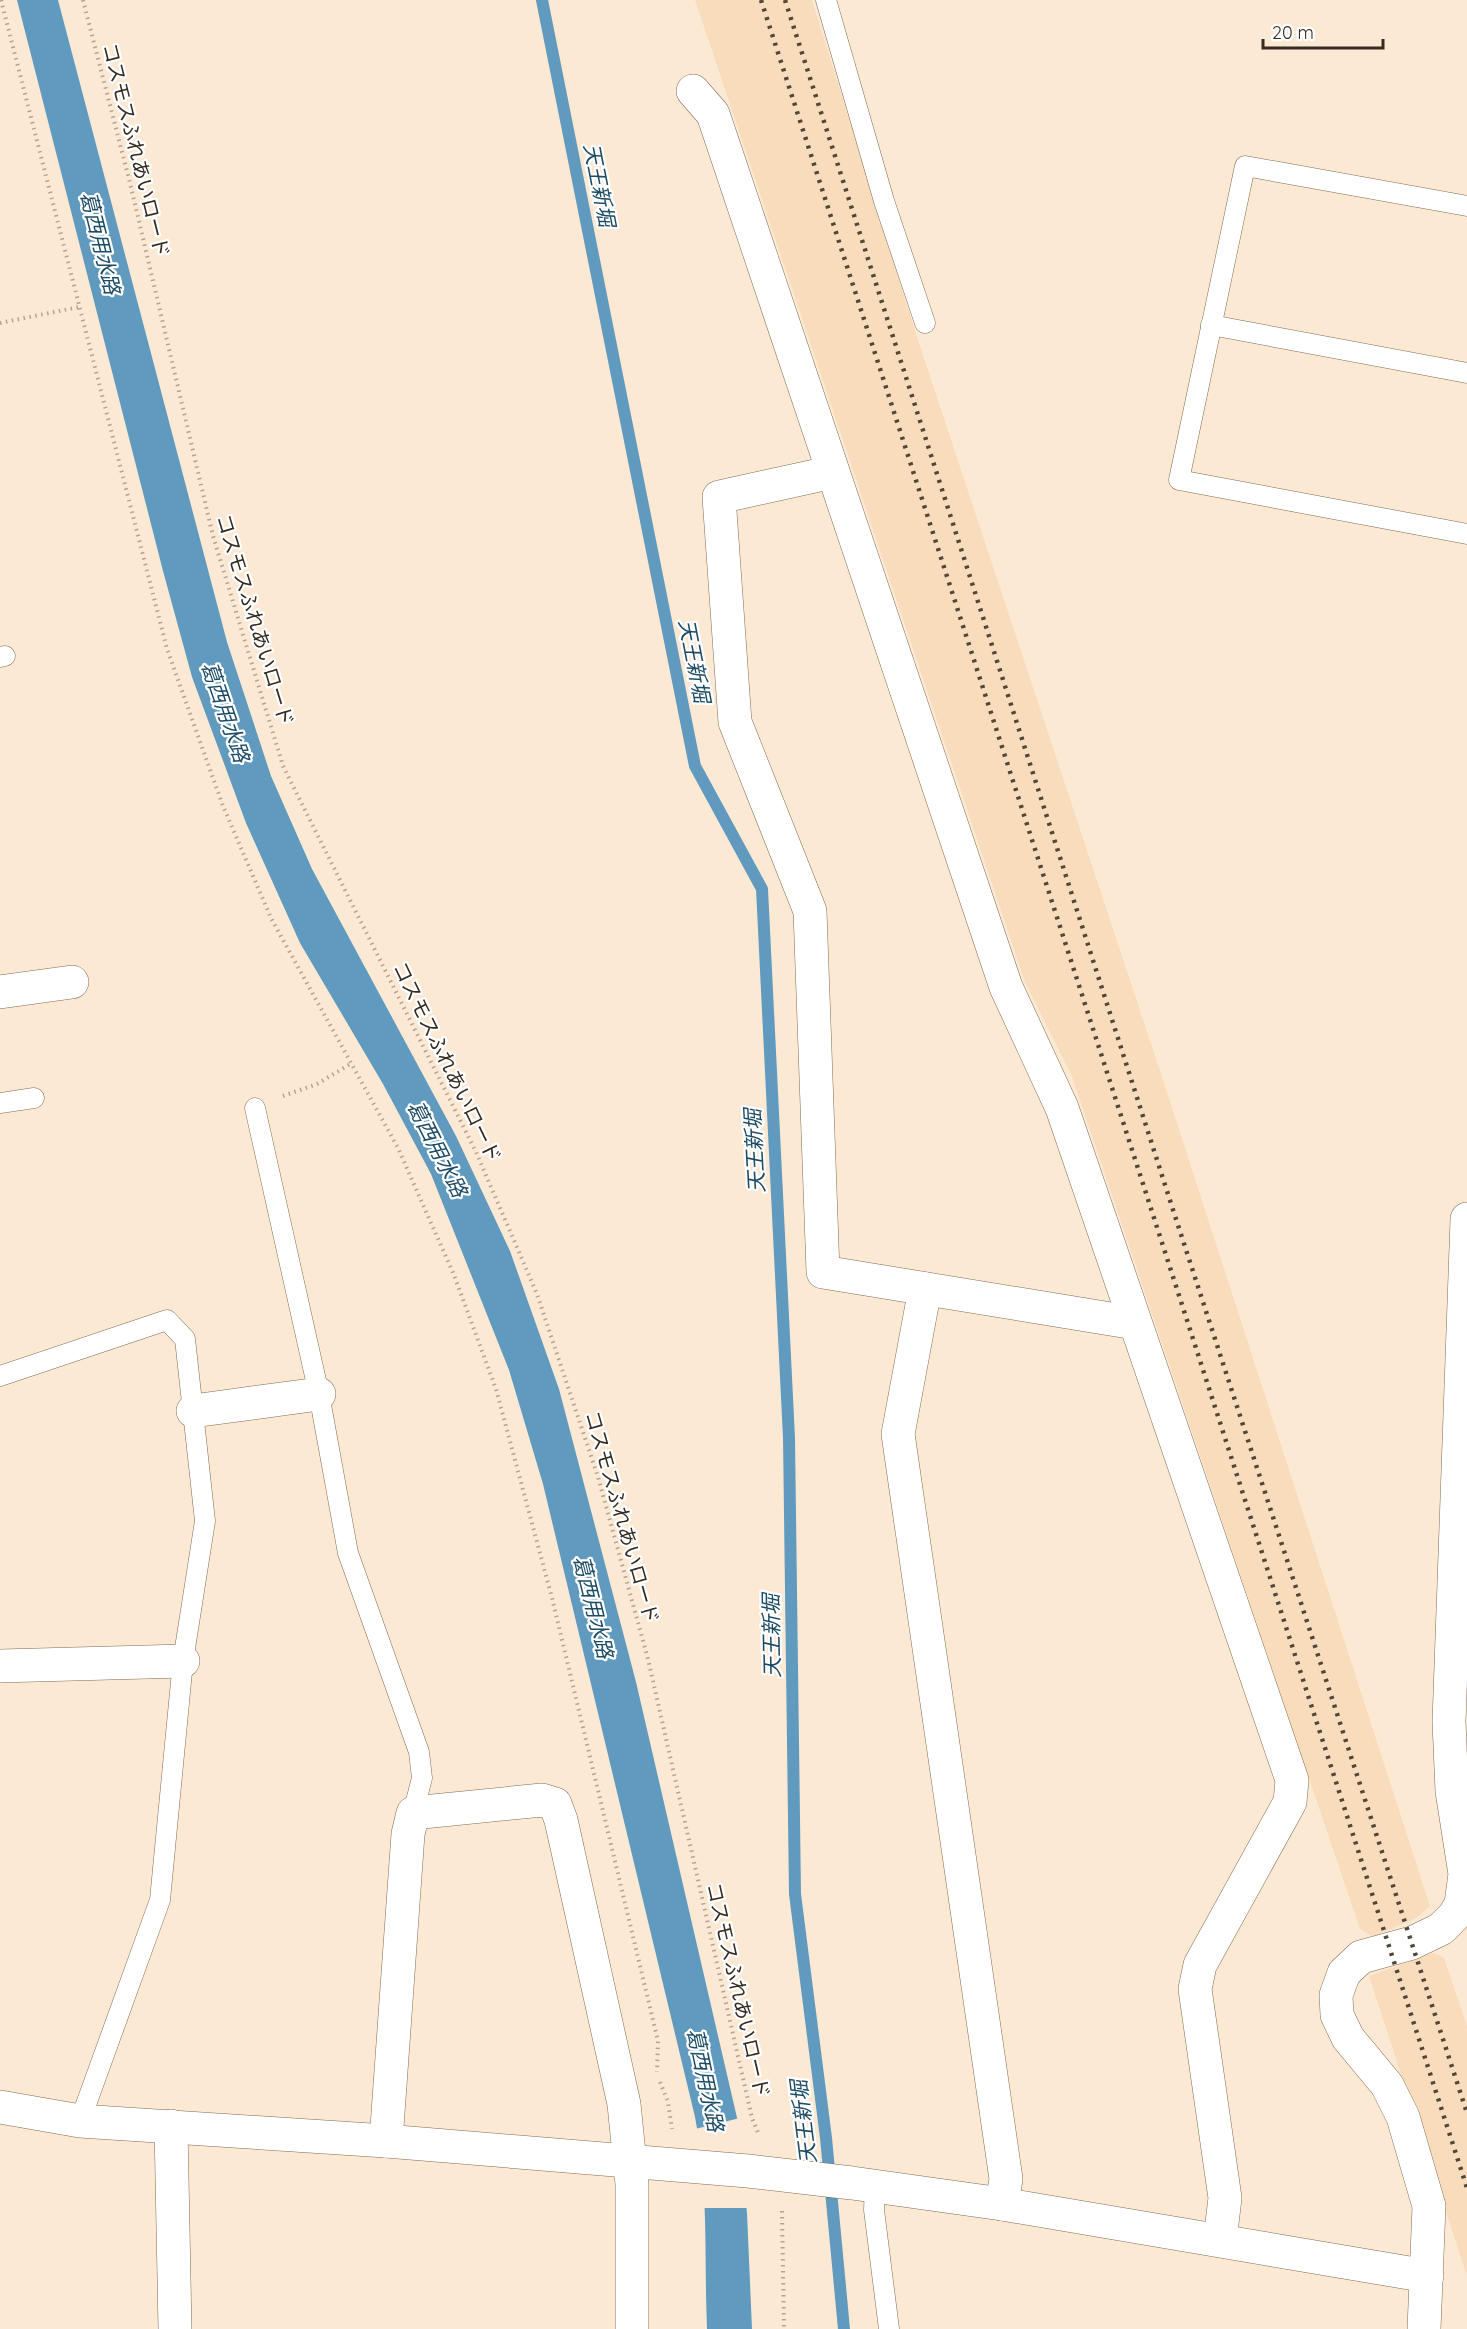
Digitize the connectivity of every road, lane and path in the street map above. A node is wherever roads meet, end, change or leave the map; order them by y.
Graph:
1 (1, 0) edge
2 (83, 0) edge
3 (826, 0) edge
4 (693, 91) dead end
5 (1467, 206) edge
6 (79, 307) junction
7 (0, 323) edge
8 (925, 323) dead end
9 (1211, 324) junction
10 (1467, 373) edge
11 (833, 472) junction
12 (1467, 534) edge
13 (72, 982) dead end
14 (0, 992) edge
15 (352, 1063) junction
16 (317, 1084) dead end
17 (34, 1098) dead end
18 (0, 1103) edge
19 (255, 1108) dead end
20 (1467, 1219) edge
21 (925, 1289) junction
22 (1135, 1323) junction
23 (0, 1376) edge
24 (319, 1394) junction
25 (193, 1411) junction
26 (183, 1661) junction
27 (0, 1666) edge
28 (413, 1813) junction
29 (1461, 1929) edge
30 (0, 2107) edge
31 (80, 2121) junction
32 (171, 2126) junction
33 (673, 2136) dead end
34 (760, 2137) dead end
35 (386, 2141) junction
36 (631, 2160) junction
37 (864, 2184) junction
38 (1002, 2204) junction
39 (781, 2207) dead end
40 (1220, 2240) junction
41 (1427, 2276) junction
42 (175, 2329) edge
43 (632, 2329) edge
44 (784, 2329) edge
45 (889, 2329) edge
46 (1424, 2329) edge

1 - 6 path
2 - 34 path, コスモスふれあいロード
3 - 8 lane
4 - 11 street
5 - 9 lane
6 - 7 path
6 - 15 path
9 - 10 lane
9 - 12 lane
11 - 21 street
11 - 22 street
13 - 14 street
15 - 16 path
15 - 33 path
17 - 18 lane
19 - 24 lane
20 - 29 street
21 - 22 street
21 - 38 street
22 - 40 street
23 - 25 lane
24 - 25 street
24 - 28 lane
25 - 26 lane
26 - 27 street
26 - 31 lane
28 - 35 street
28 - 36 street
29 - 41 street
30 - 31 street
31 - 32 street
32 - 35 street
32 - 42 street
35 - 36 street
36 - 37 street
36 - 43 street
37 - 38 street
37 - 45 lane
38 - 40 street
39 - 44 path
40 - 41 street
41 - 46 street

